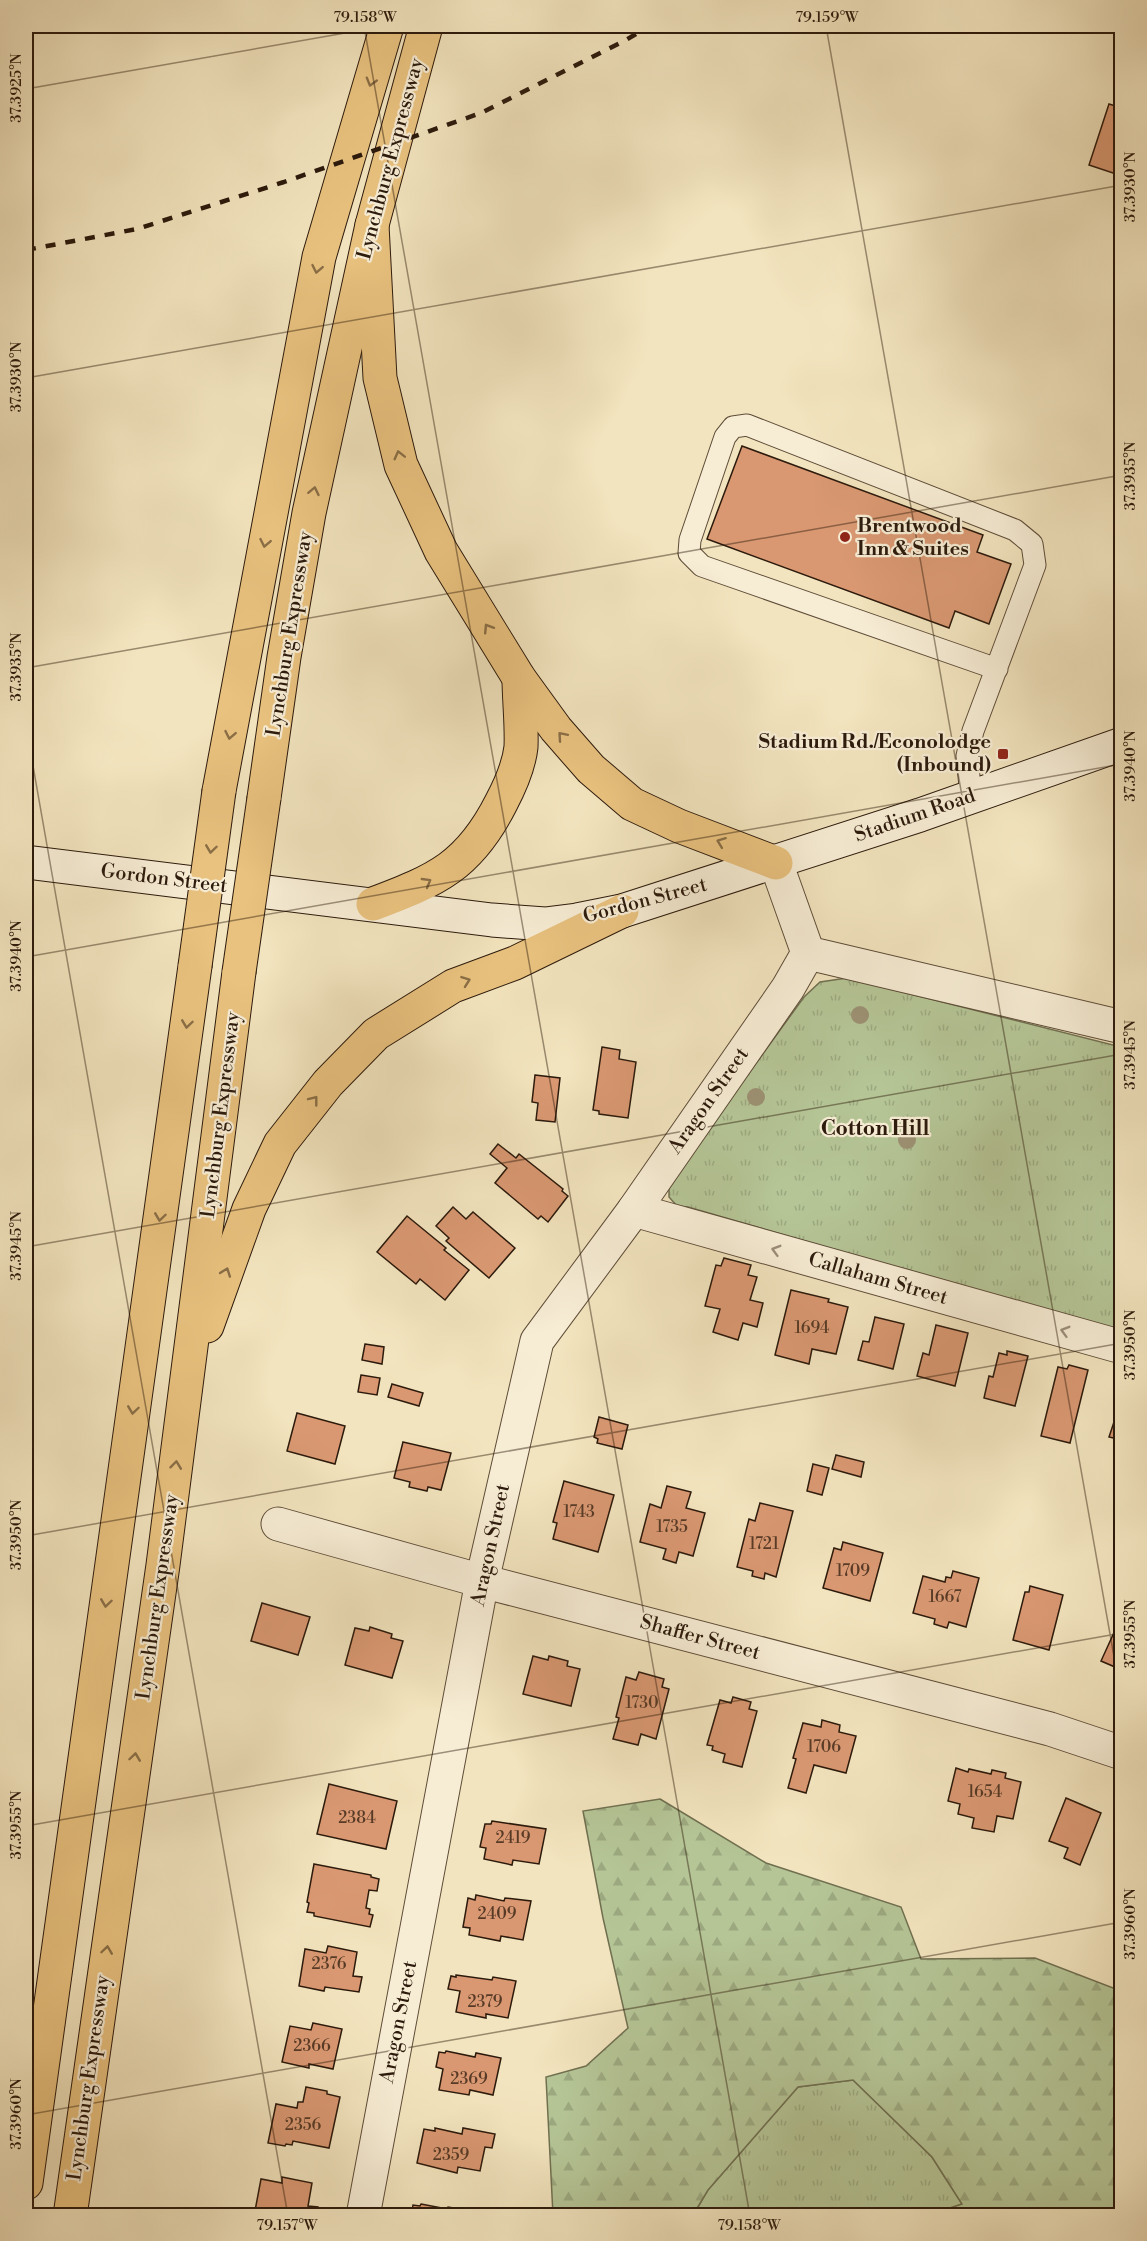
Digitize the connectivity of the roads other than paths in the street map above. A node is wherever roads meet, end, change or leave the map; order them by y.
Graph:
1 (387, 26) edge
2 (426, 26) edge
3 (372, 225) junction
4 (997, 669) junction
5 (519, 678) junction
6 (1122, 744) edge
7 (971, 797) junction
8 (26, 862) edge
9 (776, 863) junction
10 (373, 904) junction
11 (622, 911) junction
12 (808, 953) junction
13 (1122, 1027) edge
14 (634, 1210) junction
15 (1122, 1347) edge
16 (185, 1387) junction
17 (278, 1524) dead end
18 (482, 1581) junction
19 (1122, 1753) edge
20 (26, 2183) edge
21 (70, 2216) edge
22 (363, 2216) edge

1 -> 20 highway, Lynchburg Expressway, bridge
2 - 3 highway, Lynchburg Expressway
5 -> 3 highway
16 -> 3 highway, Lynchburg Expressway, bridge
4 - 4 lane
4 - 7 lane
9 -> 5 highway
10 -> 5 highway
6 - 7 street, Stadium Road
7 - 9 street, Stadium Road
8 - 10 street, Gordon Street
9 - 11 street, Gordon Street
9 - 12 street
10 - 11 street, Gordon Street
16 -> 11 highway
12 - 13 street
12 - 14 street, Aragon Street
15 -> 14 street, Callaham Street
14 - 18 street, Aragon Street
21 -> 16 highway, Lynchburg Expressway
17 - 18 street, Shaffer Street
18 - 19 street, Shaffer Street
18 - 22 street, Aragon Street

